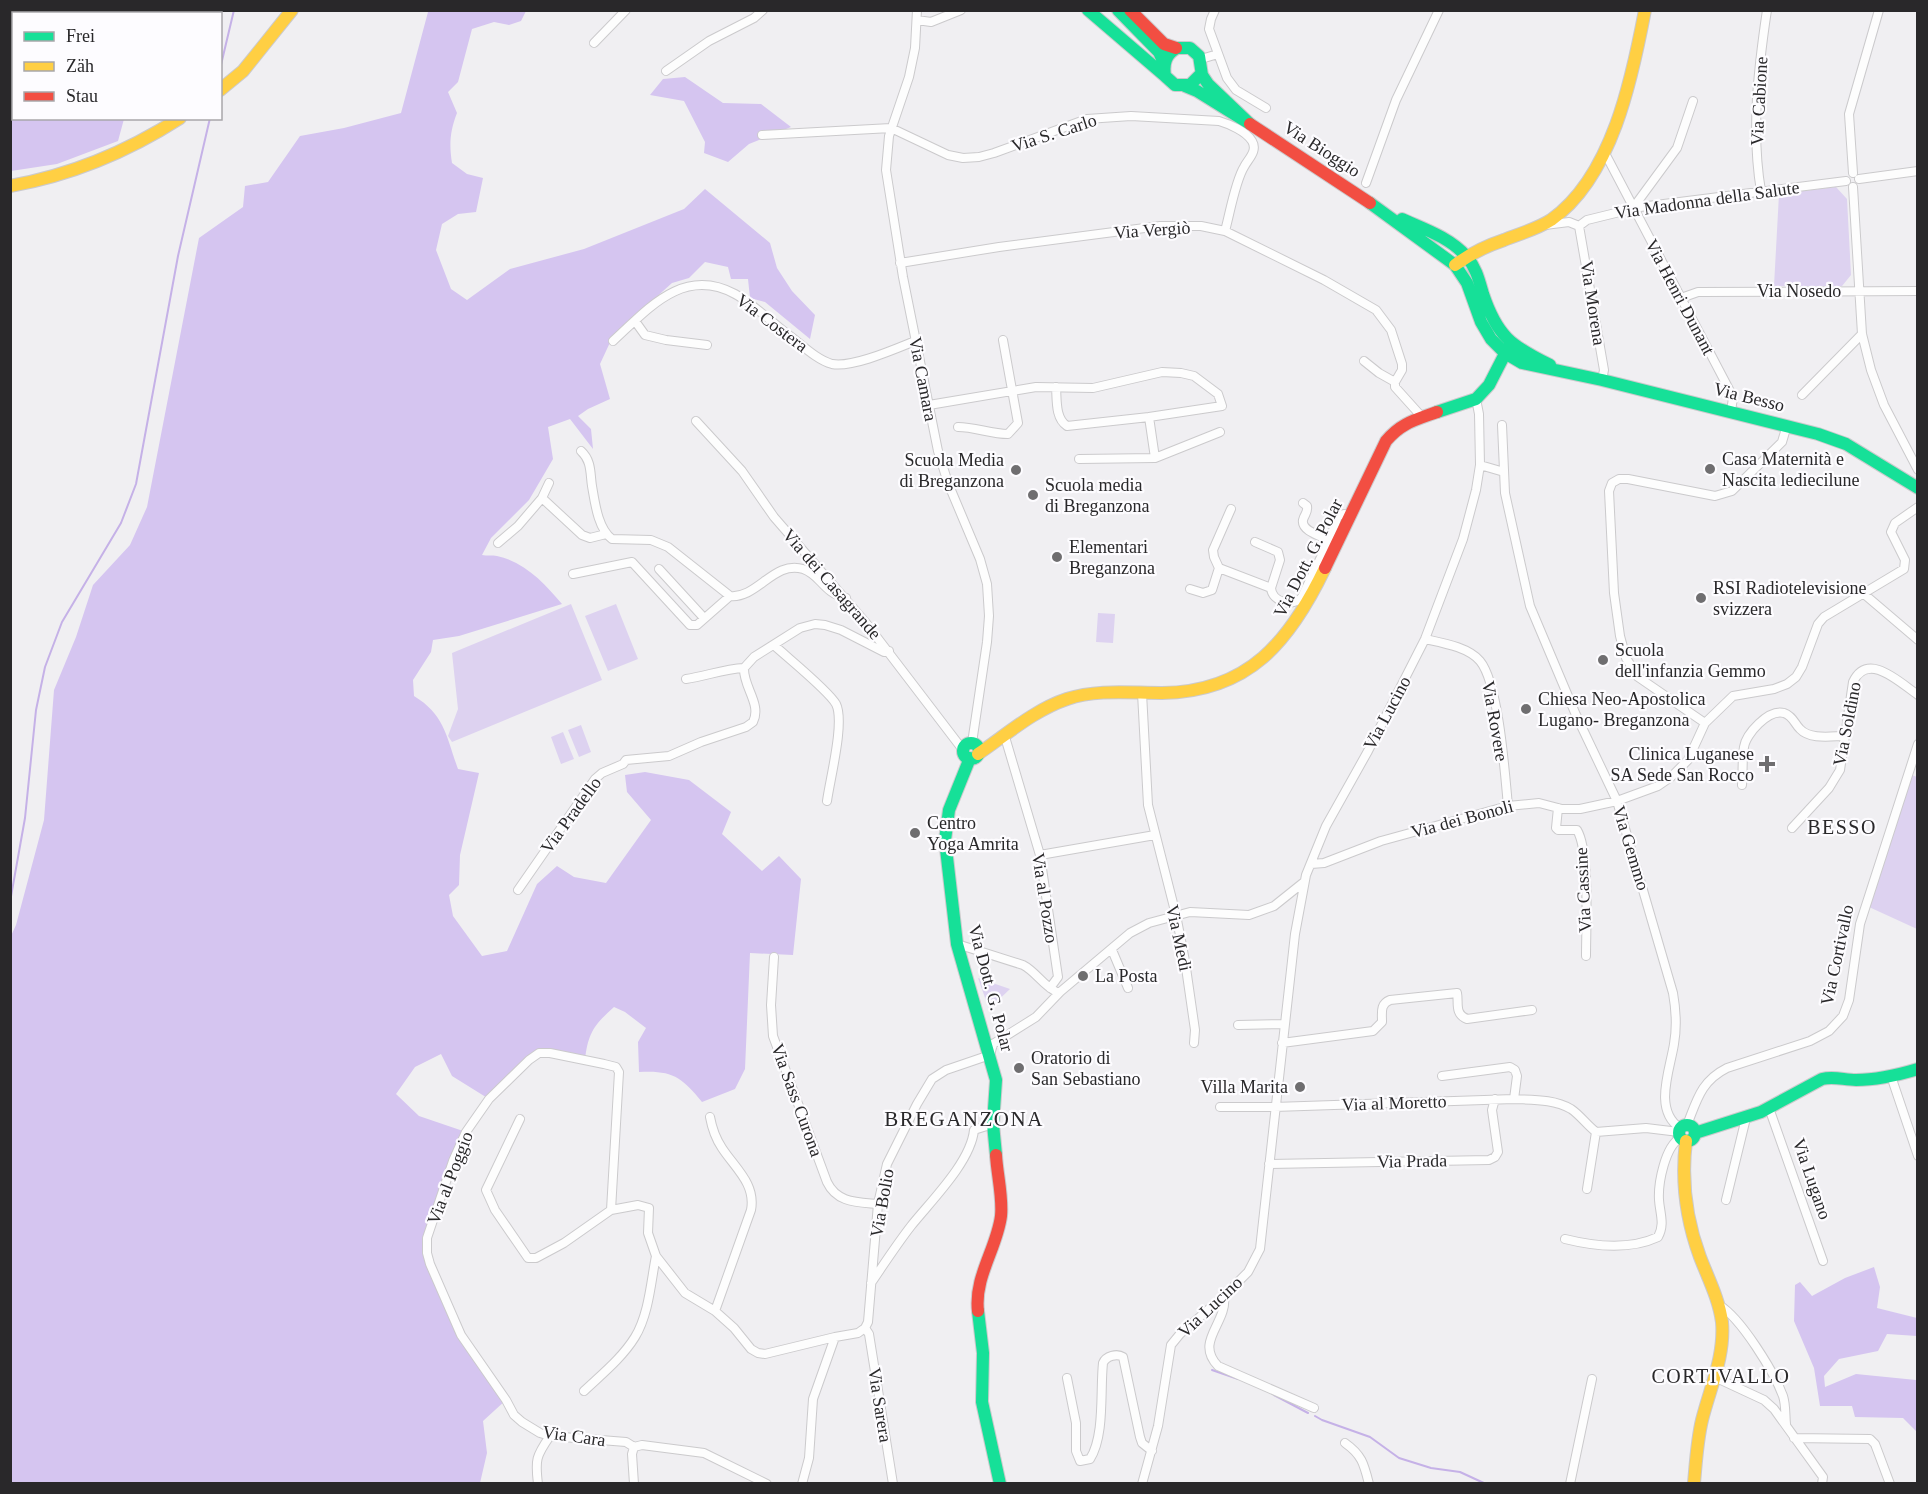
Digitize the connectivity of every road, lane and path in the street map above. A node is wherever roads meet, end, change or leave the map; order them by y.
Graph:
1 (292, 10) edge
2 (626, 10) edge
3 (762, 10) edge
4 (961, 10) edge
5 (1088, 10) edge
6 (1118, 10) edge
7 (1130, 10) edge
8 (1215, 10) edge
9 (1439, 10) edge
10 (1645, 10) edge
11 (1767, 10) edge
12 (1879, 10) edge
13 (917, 15) edge
14 (594, 43) dead end
15 (1176, 48) junction
16 (1218, 54) junction
17 (1201, 59) junction
18 (1163, 61) junction
19 (666, 71) dead end
20 (1201, 74) junction
21 (1165, 76) junction
22 (1185, 86) junction
23 (222, 88) edge
24 (1693, 101) dead end
25 (1266, 108) dead end
26 (177, 120) edge
27 (1250, 124) junction
28 (891, 128) junction
29 (762, 135) dead end
30 (1602, 154) junction
31 (1917, 171) edge
32 (1856, 176) junction
33 (1845, 181) junction
34 (1366, 183) dead end
35 (10, 186) edge
36 (1853, 187) junction
37 (1761, 191) junction
38 (1374, 205) junction
39 (1634, 208) junction
40 (1579, 226) junction
41 (1536, 227) junction
42 (1225, 231) junction
43 (1466, 256) junction
44 (900, 263) junction
45 (1455, 266) junction
46 (1860, 291) junction
47 (1917, 291) edge
48 (1681, 298) junction
49 (635, 321) junction
50 (1862, 334) junction
51 (1004, 340) dead end
52 (613, 341) dead end
53 (915, 341) junction
54 (707, 345) dead end
55 (1507, 348) junction
56 (1364, 361) dead end
57 (1602, 380) junction
58 (1395, 382) junction
59 (1056, 387) junction
60 (1014, 391) junction
61 (1802, 395) dead end
62 (1476, 399) junction
63 (928, 405) junction
64 (1731, 411) junction
65 (1149, 417) junction
66 (1422, 417) junction
67 (696, 421) dead end
68 (1502, 425) dead end
69 (1787, 425) junction
70 (958, 427) dead end
71 (1220, 432) dead end
72 (581, 451) dead end
73 (1914, 456) edge
74 (1155, 458) junction
75 (1079, 459) dead end
76 (1480, 465) junction
77 (1917, 470) edge
78 (1504, 472) junction
79 (549, 483) dead end
80 (1917, 488) edge
81 (542, 498) junction
82 (1303, 503) dead end
83 (1917, 507) edge
84 (1231, 509) dead end
85 (1349, 516) junction
86 (606, 534) junction
87 (1329, 540) junction
88 (1255, 542) dead end
89 (498, 543) dead end
90 (1219, 568) junction
91 (659, 569) dead end
92 (573, 574) dead end
93 (1271, 588) junction
94 (1190, 589) dead end
95 (1864, 594) junction
96 (730, 596) junction
97 (846, 598) junction
98 (704, 618) junction
99 (1425, 639) junction
100 (1917, 640) edge
101 (775, 646) junction
102 (889, 651) junction
103 (744, 668) junction
104 (686, 679) dead end
105 (1142, 693) junction
106 (1917, 694) edge
107 (1705, 723) junction
108 (1845, 735) junction
109 (1005, 737) junction
110 (1917, 744) edge
111 (971, 751) junction
112 (1742, 785) dead end
113 (827, 801) dead end
114 (1617, 801) junction
115 (1508, 806) junction
116 (1558, 808) junction
117 (1792, 828) dead end
118 (1155, 835) junction
119 (1040, 855) junction
120 (1311, 864) junction
121 (1304, 882) junction
122 (518, 890) dead end
123 (1176, 915) junction
124 (957, 944) junction
125 (1112, 950) junction
126 (1586, 956) dead end
127 (774, 957) dead end
128 (1050, 988) junction
129 (1128, 988) dead end
130 (1060, 992) junction
131 (1532, 1010) dead end
132 (1284, 1024) junction
133 (1238, 1025) dead end
134 (1194, 1043) dead end
135 (1282, 1043) junction
136 (990, 1055) junction
137 (1917, 1069) edge
138 (1891, 1076) junction
139 (1442, 1077) dead end
140 (1495, 1099) junction
141 (1514, 1099) junction
142 (1220, 1107) dead end
143 (1274, 1107) junction
144 (1768, 1108) junction
145 (710, 1117) dead end
146 (1746, 1118) junction
147 (520, 1119) dead end
148 (993, 1124) junction
149 (1596, 1132) junction
150 (1684, 1133) junction
151 (1914, 1139) edge
152 (1917, 1156) edge
153 (1269, 1164) junction
154 (1587, 1189) dead end
155 (1726, 1200) dead end
156 (878, 1204) junction
157 (611, 1210) junction
158 (1565, 1239) dead end
159 (656, 1256) junction
160 (1823, 1261) dead end
161 (430, 1264) joint
162 (871, 1283) junction
163 (1224, 1296) junction
164 (1719, 1305) junction
165 (715, 1311) junction
166 (865, 1328) junction
167 (835, 1337) junction
168 (1066, 1378) dead end
169 (1592, 1379) dead end
170 (1715, 1379) junction
171 (584, 1391) dead end
172 (1314, 1408) dead end
173 (1786, 1425) junction
174 (550, 1436) junction
175 (1794, 1438) junction
176 (1345, 1443) dead end
177 (634, 1447) junction
178 (1152, 1451) junction
179 (1695, 1483) edge
180 (538, 1484) edge
181 (634, 1484) edge
182 (767, 1484) edge
183 (802, 1484) edge
184 (893, 1484) edge
185 (1000, 1484) edge
186 (1142, 1484) edge
187 (1369, 1484) edge
188 (1570, 1484) edge
189 (1822, 1484) edge
190 (1890, 1484) edge

1 - 23 main road
2 - 14 street
3 - 19 street
4 - 13 street
5 - 21 main road, Via Bioggio
6 - 18 main road
7 - 15 main road
8 - 16 street, Via Bioggio
9 - 34 street
10 - 30 main road
11 - 37 street, Via Cabione
12 - 32 street
13 - 28 street, Via Camara
15 - 17 main road
15 - 18 main road
16 - 17 street
16 - 25 street, Via Bioggio
17 - 20 main road
18 - 21 main road
20 - 22 main road
20 - 27 main road, Via Bioggio
21 - 22 main road, Via Bioggio
22 - 27 main road, Via Bioggio
24 - 39 street
26 - 35 main road
27 - 38 main road, Via Bioggio
28 - 29 street, Via S. Carlo
28 - 42 street, Via S. Carlo
28 - 44 street, Via Camara
30 - 39 street, Via Henri Dunant
30 - 41 main road
31 - 32 street
32 - 33 street
32 - 36 street
33 - 36 street
33 - 37 street, Via Madonna della Salute
36 - 46 street
37 - 39 street, Via Madonna della Salute
38 - 43 main road, Via Bioggio
38 - 45 main road, Via Bioggio
39 - 40 street, Via Madonna della Salute
39 - 48 street, Via Henri Dunant
40 - 41 street, Via Madonna della Salute
40 - 57 street, Via Morena
41 - 43 main road
42 - 44 street, Via Vergiò
42 - 58 street, Via Vergiò
43 - 45 main road
43 - 55 main road, Via Besso
44 - 53 street, Via Camara
45 - 55 main road, Via Besso
46 - 47 street, Via Nosedo
46 - 48 street, Via Nosedo
46 - 50 street
48 - 64 street, Via Henri Dunant
49 - 52 street, Via Costera
49 - 53 street, Via Costera
49 - 54 street
50 - 61 street
50 - 73 street
51 - 60 street
53 - 63 street, Via Camara
55 - 57 main road, Via Besso
55 - 62 main road
56 - 58 street
57 - 64 main road, Via Besso
58 - 66 street
59 - 60 street
59 - 65 street
59 - 65 street
60 - 63 street
60 - 70 street
62 - 66 main road, Via Dott. G. Polar
62 - 76 street, Via Lucino
63 - 111 street, Via Camara
64 - 69 main road, Via Besso
65 - 74 street
66 - 85 main road, Via Dott. G. Polar
67 - 97 street, Via dei Casagrande
68 - 78 street, Via Gemmo
69 - 80 main road, Via Besso
69 - 107 street
71 - 74 street
72 - 86 street
73 - 77 street
74 - 75 street
76 - 78 street
76 - 99 street, Via Lucino
78 - 114 street, Via Gemmo
79 - 81 street
81 - 86 street
81 - 89 street
82 - 87 street
83 - 95 street
84 - 90 street
85 - 87 street
85 - 105 main road, Via Dott. G. Polar
86 - 96 street
87 - 93 street
88 - 93 street
90 - 93 street
90 - 94 street
91 - 98 street
92 - 98 street
95 - 100 street
95 - 107 street
96 - 97 street
96 - 98 street
97 - 102 street, Via dei Casagrande
99 - 115 street, Via Rovere
99 - 120 street, Via Lucino
101 - 102 street
101 - 103 street
101 - 113 street
102 - 111 street, Via dei Casagrande
103 - 104 street
103 - 122 street, Via Pradello
105 - 109 main road, Via Dott. G. Polar
105 - 118 street, Via Medi
106 - 108 street, Via Soldino
107 - 114 street, Via dei Bonoli
108 - 112 street
108 - 117 street, Via Soldino
109 - 111 main road, Via Dott. G. Polar
109 - 119 street, Via al Pozzo
110 - 150 street, Via Cortivallo
111 - 124 main road, Via Dott. G. Polar
114 - 116 street, Via dei Bonoli
114 - 150 street, Via Gemmo
115 - 116 street, Via dei Bonoli
115 - 120 street, Via dei Bonoli
116 - 126 street, Via Cassine
118 - 119 street
118 - 123 street, Via Medi
119 - 128 street, Via al Pozzo
120 - 121 street, Via Lucino
121 - 123 street
121 - 132 street, Via Lucino
123 - 125 street
123 - 134 street, Via Medi
124 - 128 street
124 - 136 main road, Via Dott. G. Polar
125 - 129 street
125 - 130 street
127 - 156 street, Via Sass Curona
128 - 130 street
130 - 136 street
131 - 135 street
132 - 133 street
132 - 135 street, Via Lucino
135 - 143 street, Via Lucino
136 - 148 main road, Via Dott. G. Polar
136 - 156 street, Via Bolio
137 - 138 main road
138 - 144 main road
138 - 151 street
139 - 141 street, Via al Moretto
140 - 141 street, Via al Moretto
140 - 143 street, Via al Moretto
140 - 153 street, Via Prada
141 - 149 street, Via al Moretto
142 - 143 street, Via al Moretto
143 - 153 street, Via Lucino
144 - 146 main road
144 - 160 street, Via Lugano
145 - 165 street
146 - 150 main road
146 - 155 street
147 - 157 street
148 - 162 street
148 - 185 main road, Via Dott. G. Polar
149 - 150 street
149 - 154 street
150 - 158 street
150 - 164 main road, Via Cortivallo
151 - 152 street
153 - 163 street, Via Lucino
156 - 162 street, Via Bolio
157 - 159 street
157 - 161 street, Via al Poggio
159 - 165 street
159 - 171 street
161 - 174 street, Via Cara
162 - 166 street, Via Bolio
163 - 172 street
163 - 178 street, Via Lucino
164 - 170 main road, Via Cortivallo
164 - 173 street
165 - 167 street
166 - 167 street
166 - 184 street, Via Sarera
167 - 183 street
168 - 178 street
169 - 188 street
170 - 173 street
170 - 179 main road, Via Cortivallo
173 - 175 street
174 - 177 street, Via Cara
174 - 180 street
175 - 189 street
175 - 190 street
176 - 187 street
177 - 181 street
177 - 182 street, Via Cara
178 - 186 street, Via Lucino

